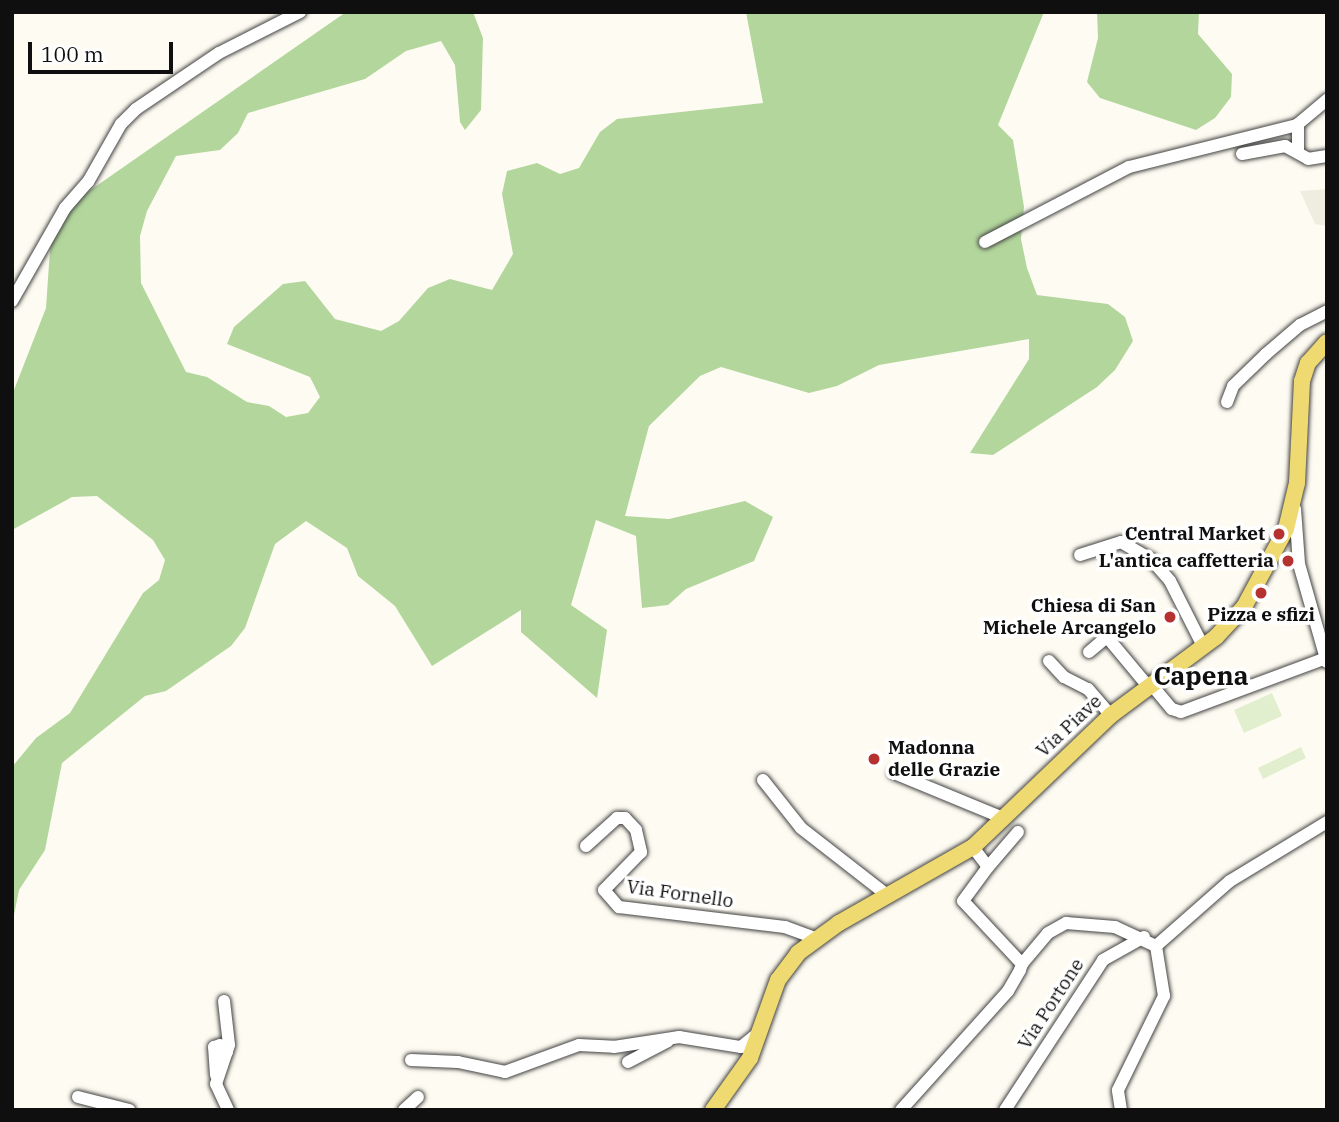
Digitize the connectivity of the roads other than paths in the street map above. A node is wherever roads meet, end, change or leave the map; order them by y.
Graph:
1 (300, 12) edge
2 (1327, 100) edge
3 (1297, 125) junction
4 (1298, 150) junction
5 (1242, 154) dead end
6 (1327, 156) edge
7 (985, 242) dead end
8 (12, 301) edge
9 (1327, 311) edge
10 (1327, 342) edge
11 (1227, 402) dead end
12 (1294, 500) junction
13 (1275, 554) junction
14 (1080, 555) dead end
15 (1298, 558) junction
16 (1322, 628) edge
17 (1203, 646) junction
18 (1089, 652) dead end
19 (1325, 652) edge
20 (1049, 661) dead end
21 (1149, 684) junction
22 (1111, 715) junction
23 (894, 773) dead end
24 (763, 780) dead end
25 (1003, 818) junction
26 (1327, 822) edge
27 (1018, 832) dead end
28 (586, 846) dead end
29 (973, 847) junction
30 (988, 867) junction
31 (887, 895) junction
32 (1144, 937) junction
33 (816, 938) junction
34 (1156, 946) junction
35 (1022, 964) junction
36 (224, 1001) dead end
37 (764, 1027) junction
38 (679, 1037) junction
39 (411, 1060) dead end
40 (628, 1062) dead end
41 (1022, 1083) junction
42 (78, 1097) dead end
43 (418, 1097) dead end
44 (129, 1110) edge
45 (228, 1110) edge
46 (404, 1110) edge
47 (713, 1110) edge
48 (901, 1110) edge
49 (1005, 1110) edge
50 (1017, 1110) edge
51 (1121, 1110) edge

1 - 8 street
2 - 3 street
3 - 4 street
3 - 7 street
4 - 5 street
4 - 6 street
9 - 11 street
10 - 12 main road, Via Piave
12 - 13 main road, Via Piave
12 - 15 street
13 - 15 street
13 - 17 main road, Via Piave
14 - 17 street
15 - 16 street
16 - 19 street
17 - 21 main road, Via Piave
18 - 21 street
19 - 21 street
20 - 22 street
21 - 22 main road, Via Piave
22 - 25 main road, Via Piave
23 - 25 street
24 - 31 street
25 - 29 main road, Via Piave
26 - 34 street
27 - 30 street
28 - 33 street, Via Fornello
29 - 30 street
29 - 31 main road, Via Piave
30 - 35 street
31 - 33 main road, Via Piave
32 - 34 street
32 - 35 street
32 - 41 street, Via Portone
33 - 37 main road, Via Piave
34 - 51 street
35 - 48 street
36 - 45 street
37 - 38 street
37 - 47 main road, Via Piave
38 - 39 street
38 - 40 street
41 - 49 street, Via Portone
41 - 50 street
42 - 44 street
43 - 46 street

